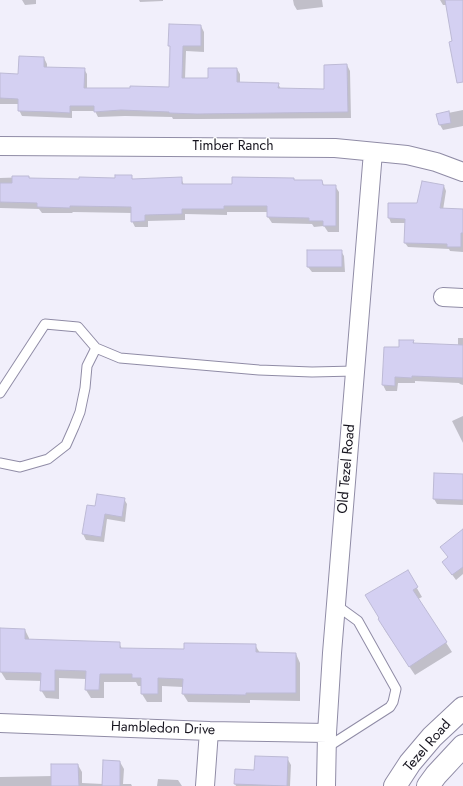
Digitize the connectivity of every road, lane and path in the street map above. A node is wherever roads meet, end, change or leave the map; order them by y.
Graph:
1 (0, 146) edge
2 (373, 152) junction
3 (463, 172) edge
4 (443, 297) dead end
5 (463, 298) edge
6 (96, 348) junction
7 (355, 371) junction
8 (0, 393) edge
9 (0, 462) edge
10 (336, 605) junction
11 (463, 708) edge
12 (0, 723) edge
13 (209, 731) junction
14 (326, 741) junction
15 (463, 746) edge
16 (205, 786) edge
17 (326, 786) edge
18 (395, 786) edge
19 (428, 786) edge

1 - 2 street, Timber Ranch
2 - 3 street, Timber Ranch
2 - 7 street, Old Tezel Road
4 - 5 street
6 - 7 lane
6 - 8 lane
6 - 9 lane
7 - 10 street, Old Tezel Road
10 - 14 street, Old Tezel Road
10 - 14 lane
11 - 18 main road, Tezel Road
12 - 13 street, Hambledon Drive
13 - 14 street, Hambledon Drive
13 - 16 street
14 - 17 street, Old Tezel Road
15 - 19 main road, Tezel Road

